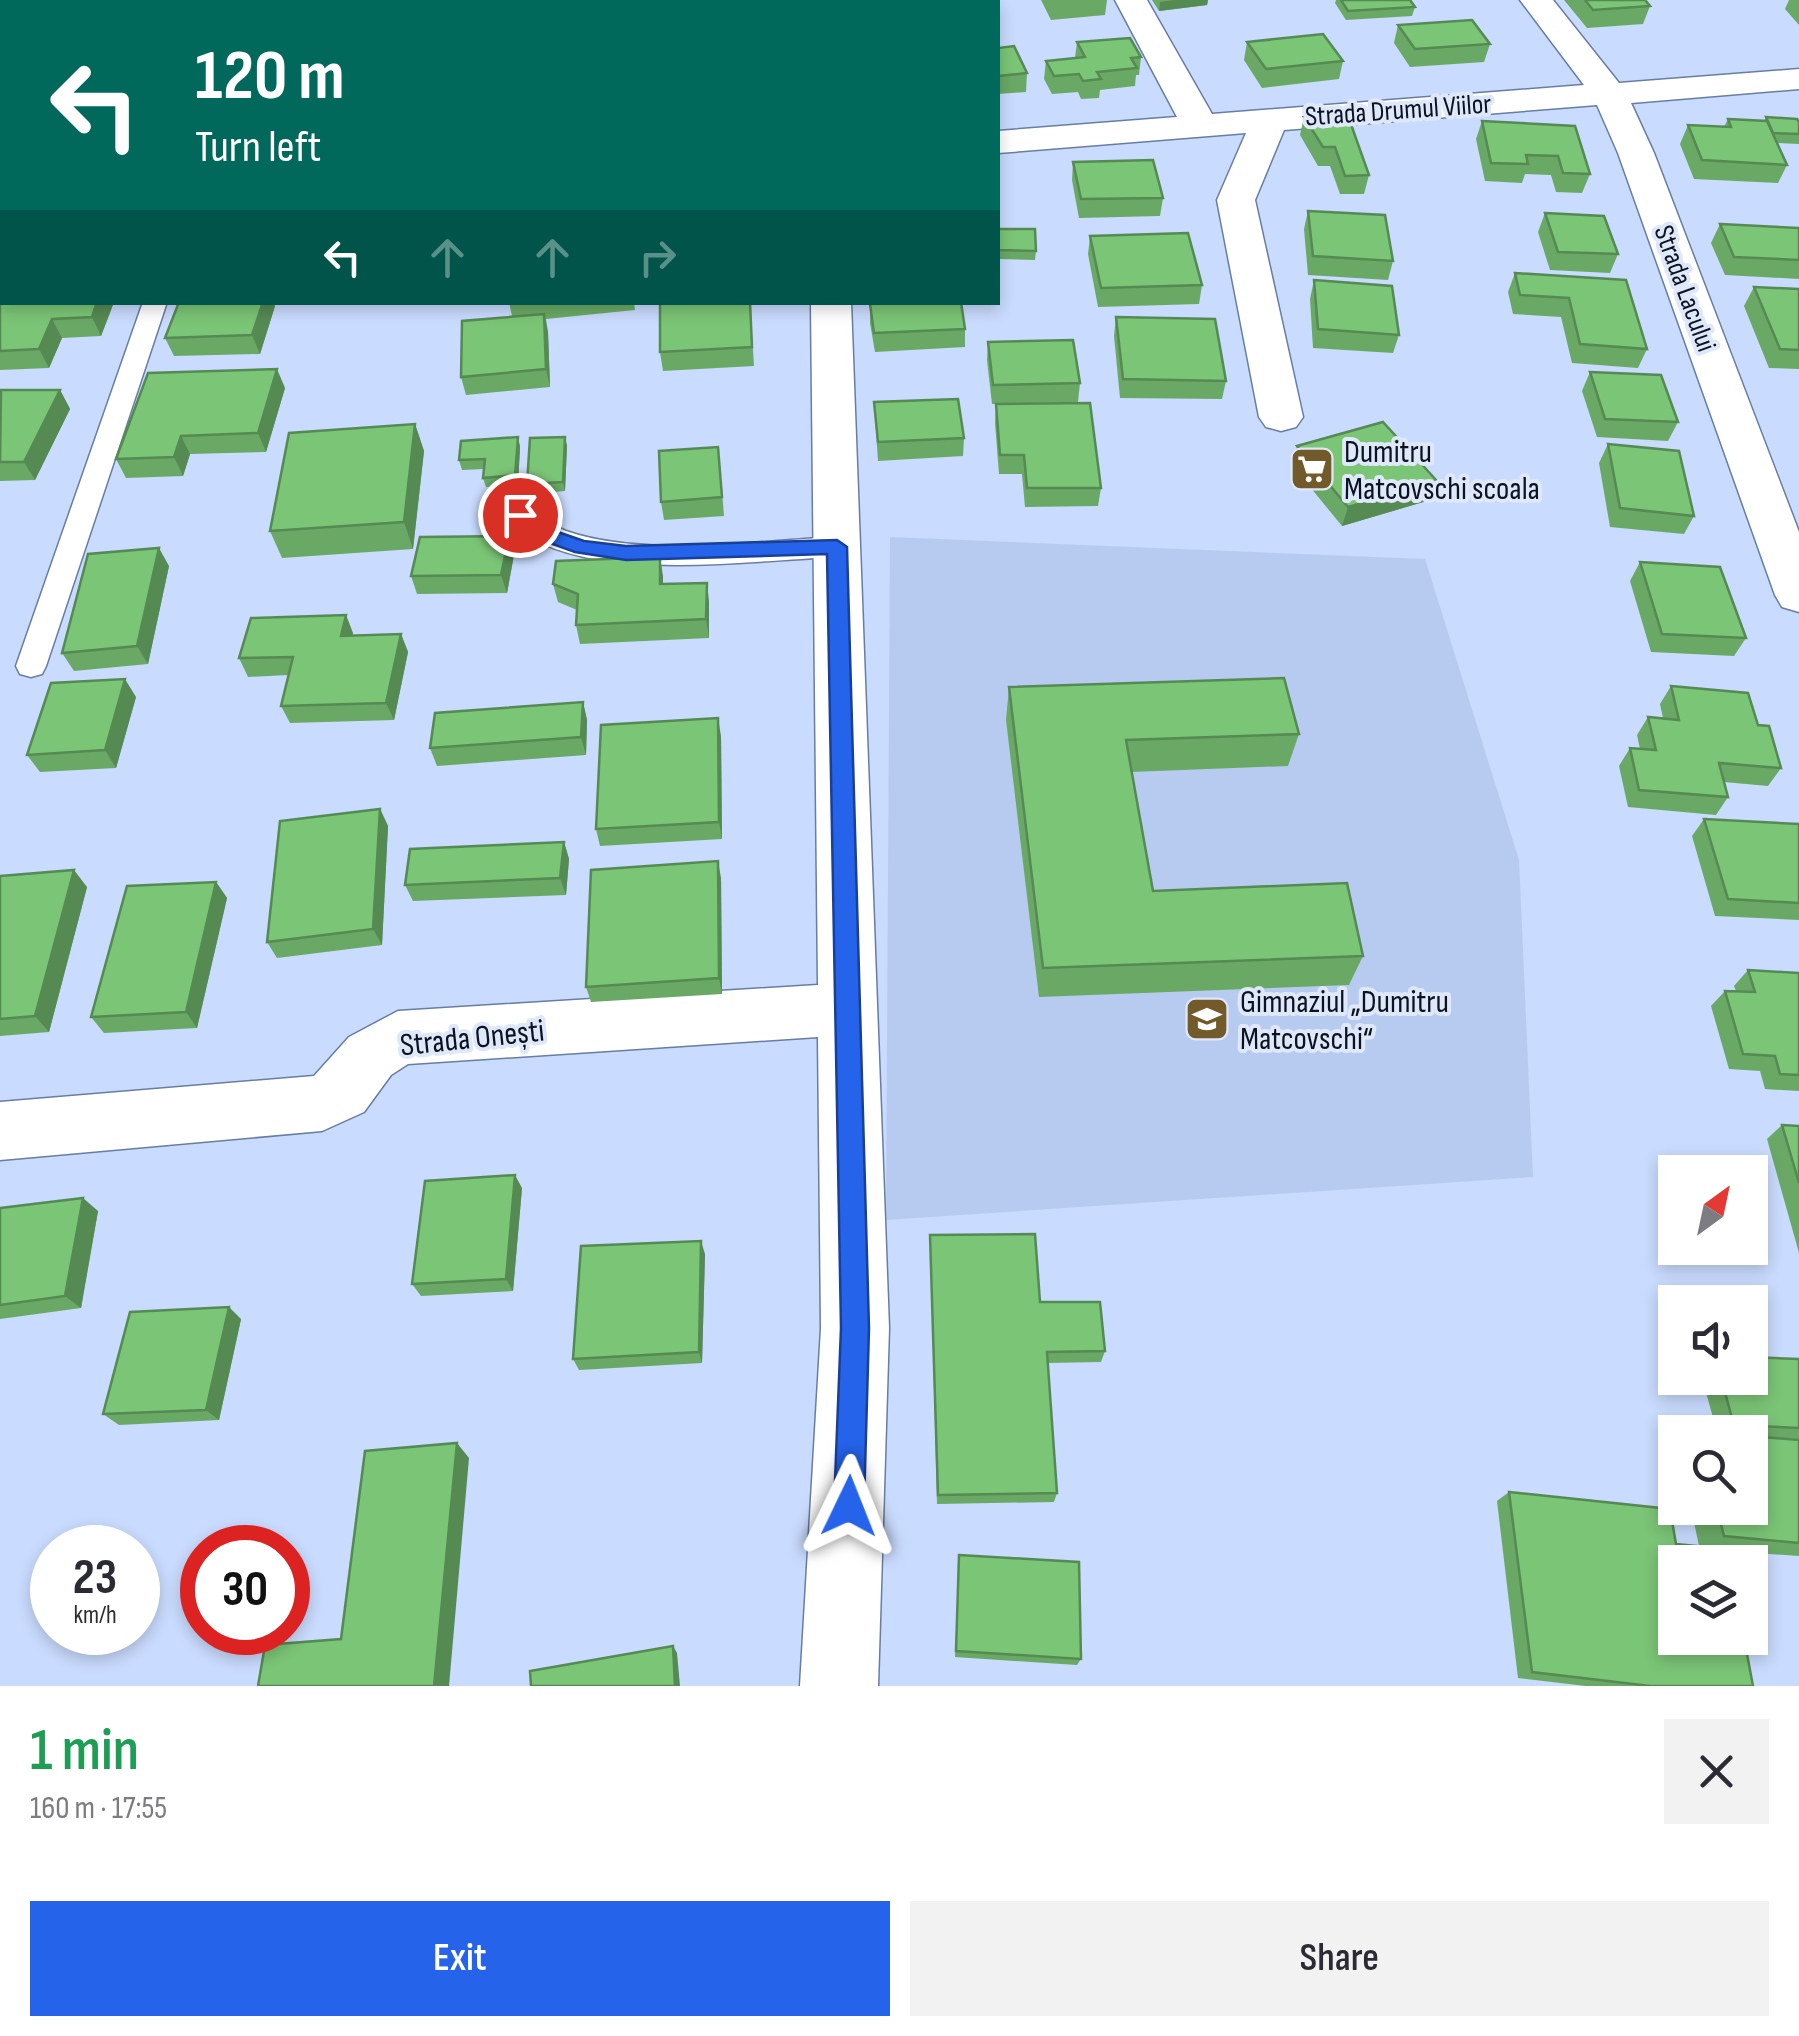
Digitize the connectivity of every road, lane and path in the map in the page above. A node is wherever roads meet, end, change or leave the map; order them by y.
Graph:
1 (1131, 0) edge
2 (1536, 0) edge
3 (1799, 79) edge
4 (1610, 95) junction
5 (1272, 118) junction
6 (1199, 124) junction
7 (1000, 142) edge
8 (153, 305) edge
9 (830, 305) edge
10 (1281, 417) dead end
11 (508, 493) edge
12 (837, 547) junction
13 (1799, 595) edge
14 (30, 666) dead end
15 (848, 1009) junction
16 (0, 1131) edge
17 (840, 1686) edge

1 - 6 street
2 - 4 street, Strada Lacului
3 - 4 street, Strada Drumul Viilor
4 - 5 street, Strada Drumul Viilor
4 - 13 street, Strada Lacului
5 - 6 street, Strada Drumul Viilor
5 - 10 street
6 - 7 street, Strada Drumul Viilor
8 - 14 lane
9 - 12 street
11 - 12 lane
12 - 15 street
15 - 16 street, Strada Onești
15 - 17 street

